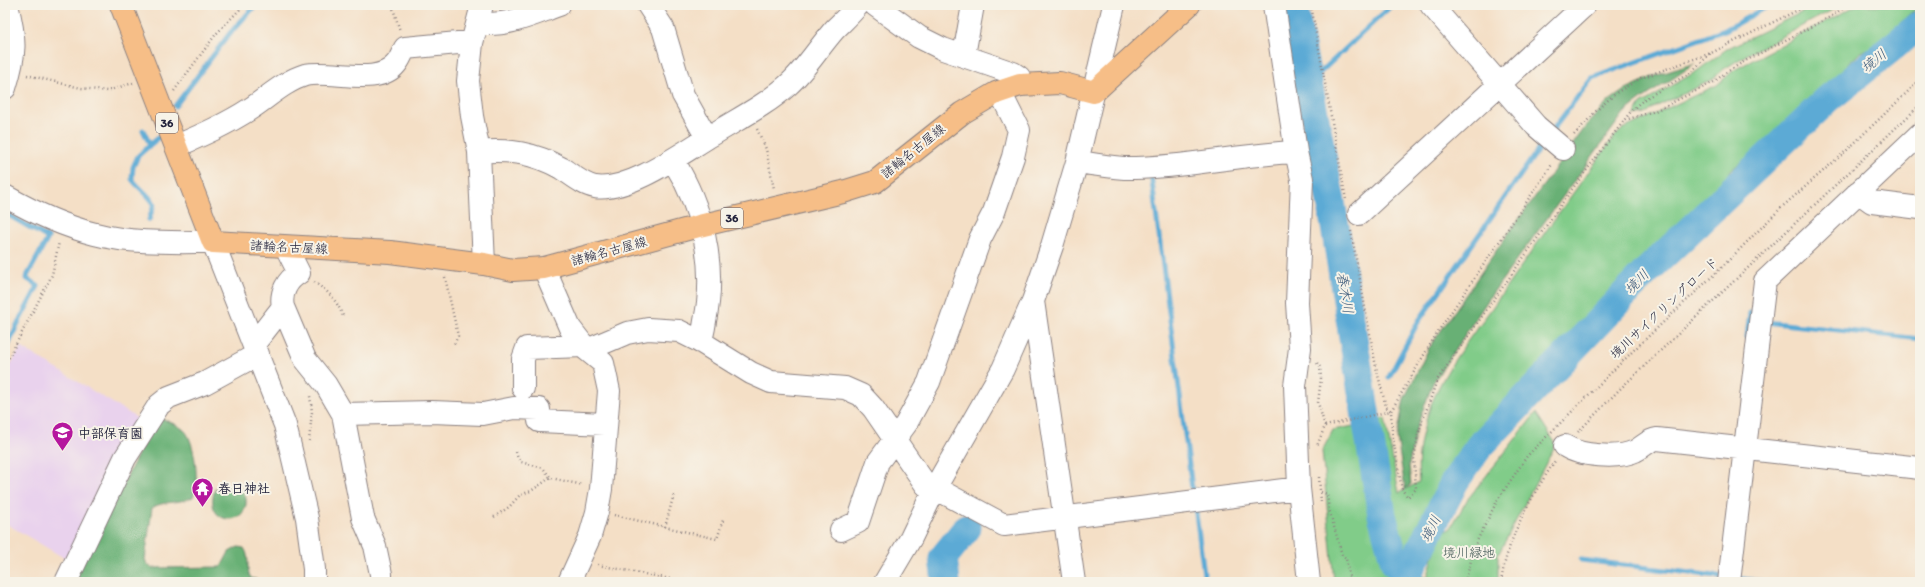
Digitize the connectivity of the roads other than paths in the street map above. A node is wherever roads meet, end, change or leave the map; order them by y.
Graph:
1 (7, 5) edge
2 (121, 5) edge
3 (559, 5) edge
4 (648, 5) edge
5 (858, 5) edge
6 (875, 5) edge
7 (973, 5) edge
8 (1114, 5) edge
9 (1190, 5) edge
10 (1274, 5) edge
11 (1431, 5) edge
12 (1584, 5) edge
13 (477, 24) edge
14 (964, 55) junction
15 (7, 76) edge
16 (1499, 84) junction
17 (1020, 85) junction
18 (1000, 92) junction
19 (1094, 92) junction
20 (1920, 134) edge
21 (707, 138) junction
22 (177, 146) junction
23 (1563, 149) road end
24 (479, 152) junction
25 (1296, 152) junction
26 (673, 160) junction
27 (1077, 162) junction
28 (1858, 192) junction
29 (5, 196) edge
30 (1920, 208) edge
31 (1352, 216) road end
32 (702, 225) junction
33 (213, 242) junction
34 (286, 247) junction
35 (484, 264) junction
36 (544, 268) junction
37 (1033, 300) junction
38 (283, 308) junction
39 (700, 342) junction
40 (586, 348) junction
41 (256, 349) junction
42 (523, 388) dead end
43 (343, 414) junction
44 (605, 424) junction
45 (893, 440) junction
46 (1565, 446) road end
47 (1744, 449) junction
48 (1920, 468) edge
49 (935, 488) junction
50 (1299, 488) junction
51 (1065, 518) junction
52 (841, 530) dead end
53 (66, 582) edge
54 (314, 582) edge
55 (381, 582) edge
56 (569, 582) edge
57 (885, 582) edge
58 (1074, 582) edge
59 (1309, 582) edge
60 (1729, 582) edge

1 - 15 street
2 - 22 main road, 36
3 - 13 street
4 - 21 street
5 - 21 street
6 - 14 street
7 - 14 street
8 - 19 street
9 - 19 main road
10 - 25 street
11 - 16 street
12 - 16 street
13 - 22 street
13 - 24 street
14 - 17 street
16 - 23 street
16 - 31 street
17 - 18 main road, 諸輪名古屋線 / 36
17 - 19 main road, 諸輪名古屋線 / 36
18 - 32 main road, 諸輪名古屋線 / 36
18 - 45 street
19 - 27 street
20 - 28 street
21 - 26 street
22 - 33 main road, 36
24 - 26 street
24 - 35 street
25 - 27 street
25 - 50 street
26 - 32 street
27 - 37 street
28 - 30 street
28 - 47 street
29 - 33 street
32 - 36 main road, 諸輪名古屋線 / 36
32 - 39 street
33 - 34 main road, 諸輪名古屋線 / 36
33 - 41 street
34 - 35 main road, 諸輪名古屋線 / 36
34 - 38 street
35 - 36 main road, 諸輪名古屋線 / 36
36 - 40 street
37 - 49 street
37 - 51 street
38 - 41 street
38 - 43 street
39 - 40 street
39 - 45 street
40 - 42 street
40 - 44 street
41 - 53 street
41 - 54 street
43 - 44 street
43 - 55 street
44 - 56 street
45 - 49 street
45 - 52 street
46 - 47 street
47 - 48 street
47 - 60 street
49 - 51 street
49 - 57 street
50 - 51 street
50 - 59 street
51 - 58 street

